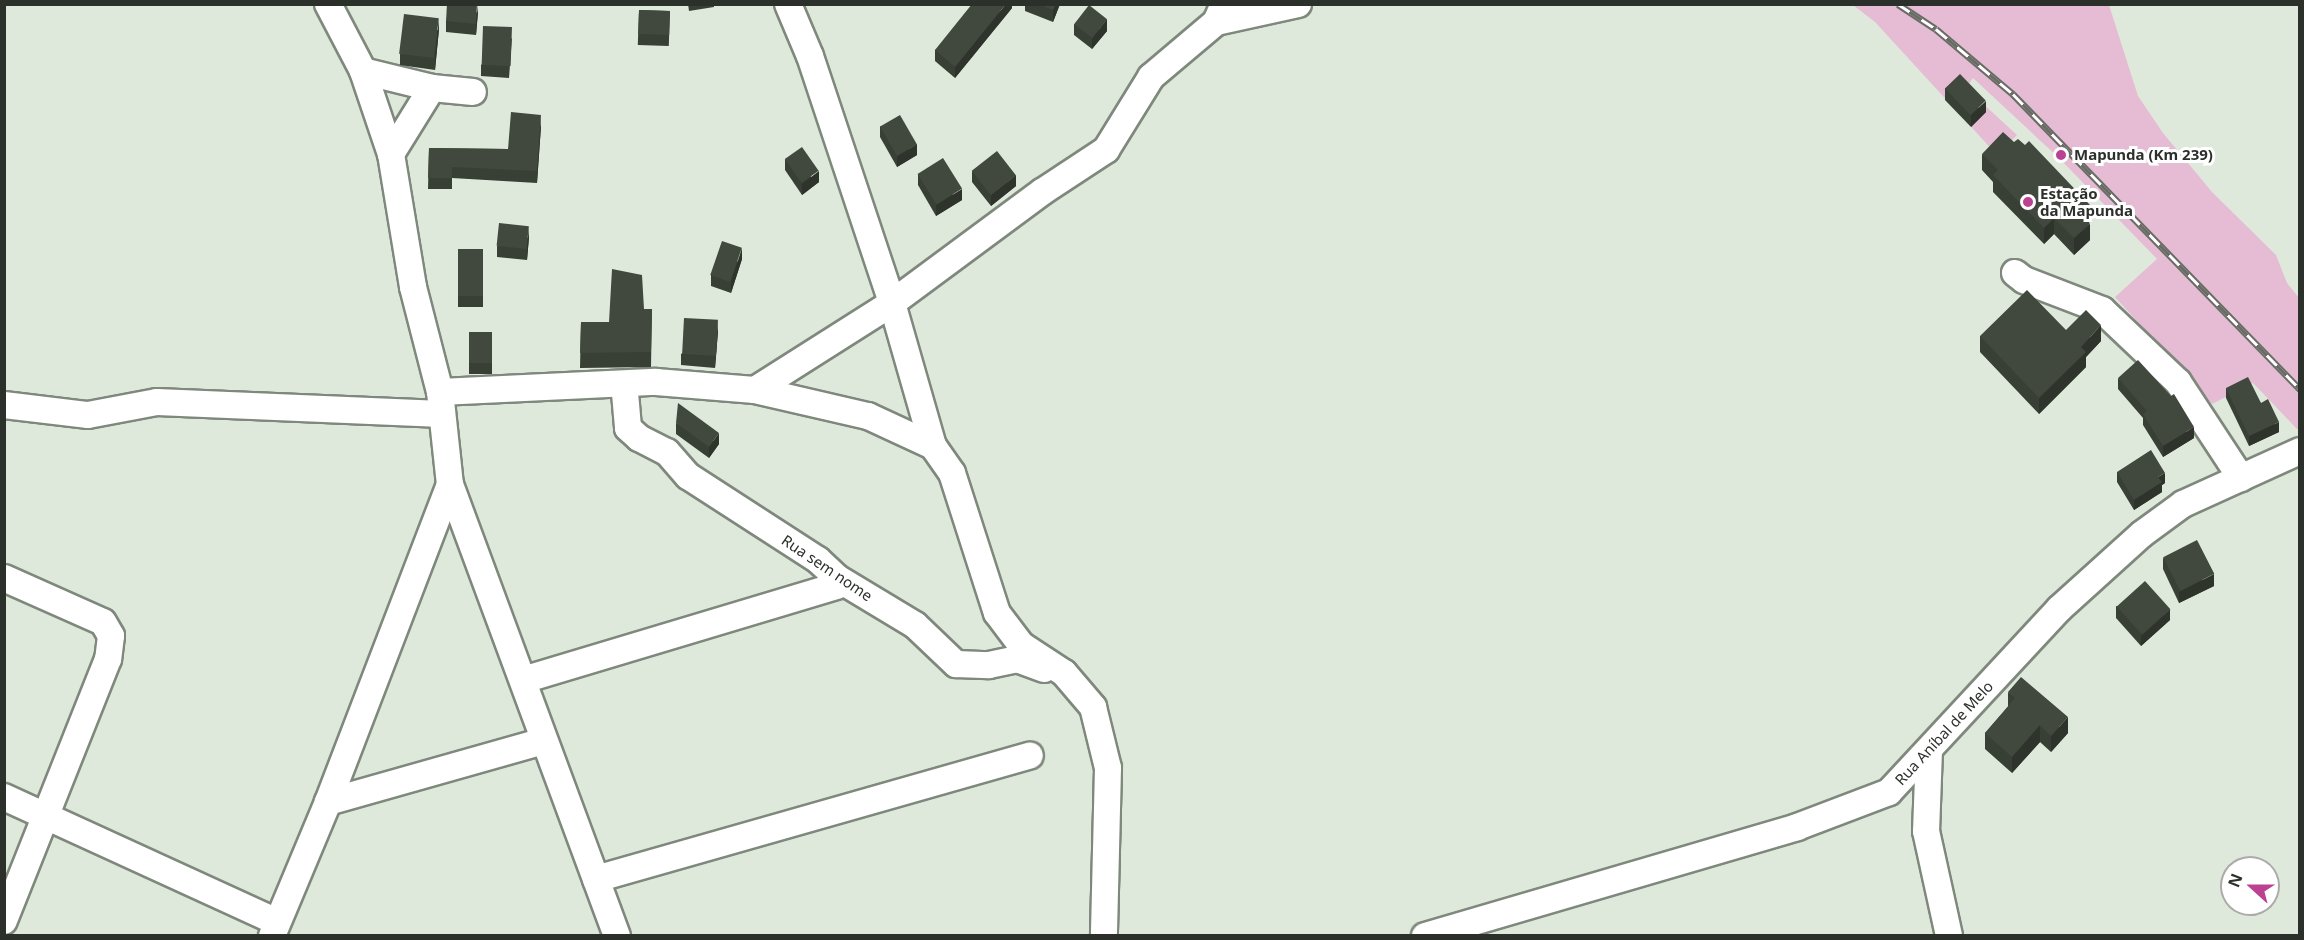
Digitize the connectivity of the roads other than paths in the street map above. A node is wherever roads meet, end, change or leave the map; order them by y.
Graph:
1 (328, 4) edge
2 (788, 4) edge
3 (1298, 4) edge
4 (1220, 13) edge
5 (363, 71) junction
6 (432, 88) junction
7 (473, 92) dead end
8 (391, 154) junction
9 (2015, 273) dead end
10 (892, 303) junction
11 (755, 390) junction
12 (625, 393) dead end
13 (441, 403) junction
14 (4, 405) edge
15 (933, 446) junction
16 (2298, 452) edge
17 (2241, 478) junction
18 (450, 485) junction
19 (4, 578) edge
20 (837, 586) dead end
21 (1069, 679) junction
22 (523, 680) junction
23 (544, 741) junction
24 (1929, 750) junction
25 (1030, 755) dead end
26 (4, 797) edge
27 (328, 802) junction
28 (47, 820) junction
29 (596, 879) junction
30 (4, 921) edge
31 (274, 929) edge
32 (616, 935) edge
33 (1104, 936) edge
34 (1425, 936) edge
35 (1949, 936) edge

1 - 5 street
2 - 10 street
3 - 4 street
4 - 10 street
5 - 6 street
5 - 8 street
6 - 7 street
6 - 8 street
8 - 13 street
9 - 17 street
10 - 11 street
10 - 15 street
11 - 13 street
11 - 15 street
12 - 21 street, Rua sem nome
13 - 14 street
13 - 18 street
15 - 21 street
16 - 17 street, Rua Aníbal de Melo
17 - 24 street, Rua Aníbal de Melo
18 - 22 street
18 - 27 street
19 - 28 street
20 - 22 street
21 - 33 street
22 - 23 street
23 - 27 street
23 - 29 street
24 - 34 street, Rua Aníbal de Melo
24 - 35 street
25 - 29 street
26 - 28 street
27 - 31 street
28 - 30 street
28 - 31 street
29 - 32 street

